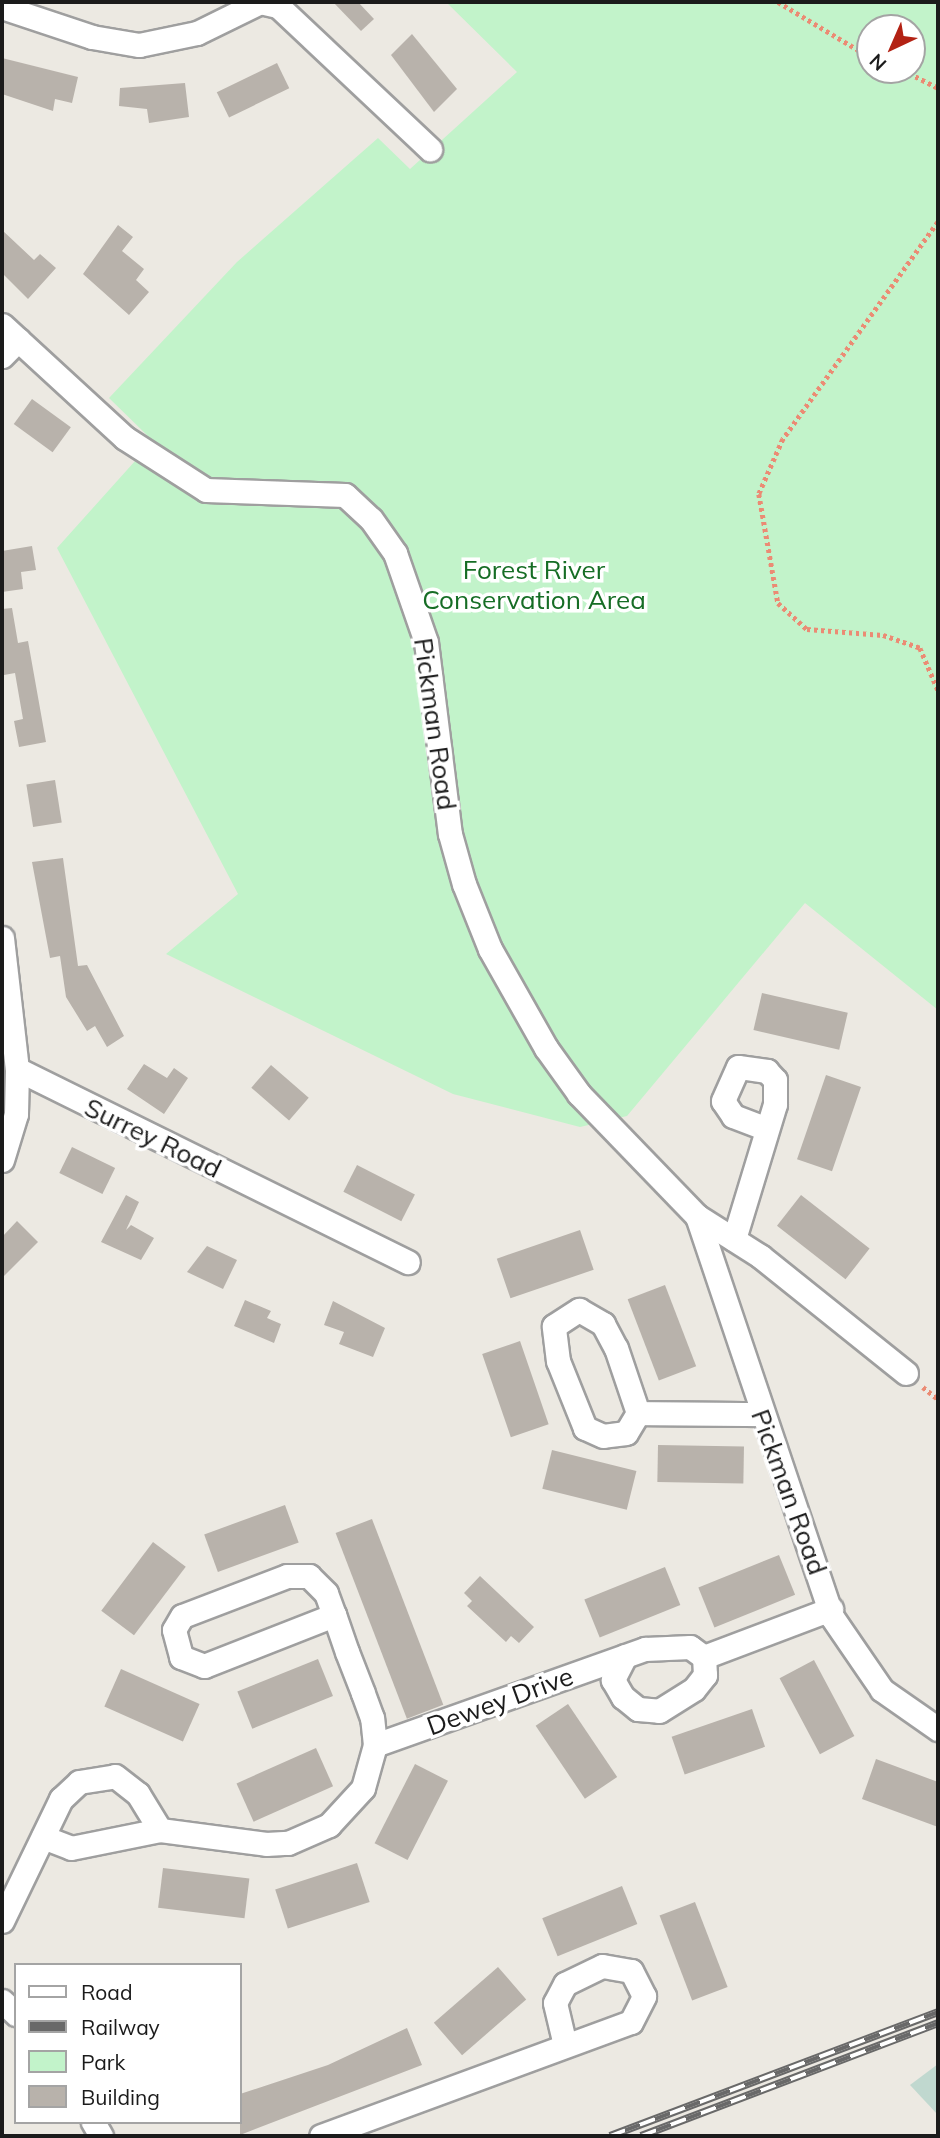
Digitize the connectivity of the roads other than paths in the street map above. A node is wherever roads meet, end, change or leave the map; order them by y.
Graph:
1 (2, 6) edge
2 (430, 149) dead end
3 (10, 332) edge
4 (2, 356) edge
5 (2, 938) edge
6 (17, 1069) junction
7 (764, 1128) dead end
8 (2, 1160) edge
9 (697, 1216) junction
10 (734, 1239) junction
11 (408, 1262) dead end
12 (906, 1373) dead end
13 (638, 1413) junction
14 (762, 1413) junction
15 (831, 1609) junction
16 (334, 1615) junction
17 (625, 1656) junction
18 (704, 1657) junction
19 (938, 1729) edge
20 (375, 1745) junction
21 (160, 1829) junction
22 (43, 1837) junction
23 (2, 1922) edge
24 (565, 2045) dead end
25 (321, 2136) edge

1 - 2 street
3 - 4 street
3 - 9 street, Pickman Road
5 - 6 street
6 - 8 street
6 - 11 street, Surrey Road
7 - 10 street
9 - 10 street, Pickman Road
9 - 14 street, Pickman Road
10 - 12 street, Pickman Road
13 - 13 street
13 - 14 street
14 - 15 street, Pickman Road
15 - 18 street
15 - 19 street, Pickman Road
16 - 16 street
16 - 20 street
17 - 18 street, Dewey Drive
17 - 18 street, Dewey Drive
17 - 20 street, Dewey Drive
20 - 21 street
21 - 22 street
21 - 22 street
22 - 23 street
24 - 25 street

